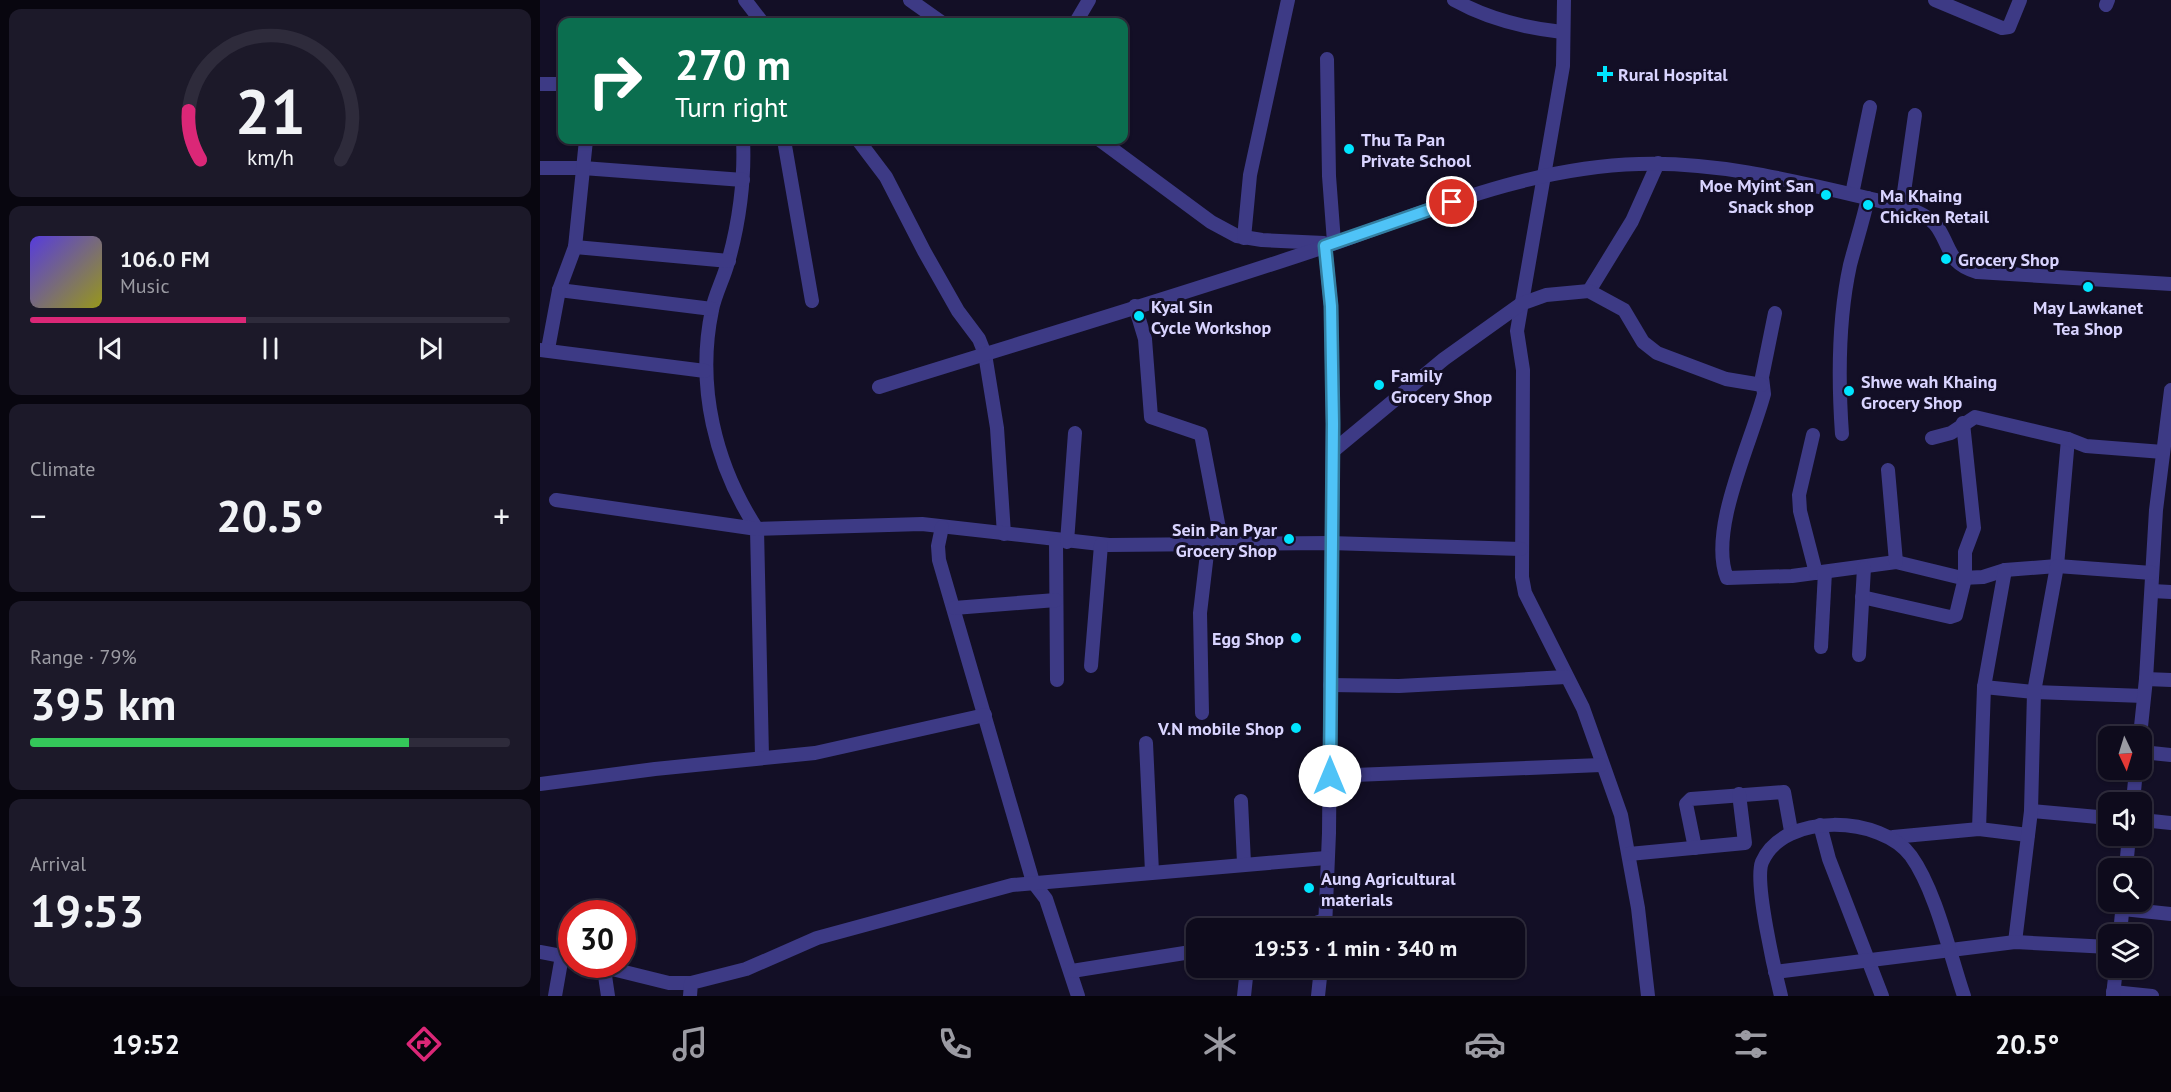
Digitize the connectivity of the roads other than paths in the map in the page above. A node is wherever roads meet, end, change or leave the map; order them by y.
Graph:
1 (745, 0) edge
2 (910, 0) edge
3 (1089, 0) edge
4 (1454, 0) edge
5 (1564, 0) edge
6 (1935, 0) edge
7 (2020, 0) edge
8 (1283, 2) edge
9 (759, 18) edge
10 (935, 18) edge
11 (1078, 18) edge
12 (1562, 32) junction
13 (1327, 59) dead end
14 (540, 84) edge
15 (558, 84) edge
16 (1870, 106) dead end
17 (1915, 115) dead end
18 (586, 144) edge
19 (743, 144) edge
20 (785, 144) edge
21 (861, 144) edge
22 (1105, 144) edge
23 (1658, 163) junction
24 (540, 168) edge
25 (583, 168) junction
26 (1543, 176) junction
27 (743, 180) junction
28 (1852, 194) junction
29 (1868, 198) junction
30 (1902, 206) junction
31 (1244, 238) junction
32 (1330, 244) junction
33 (574, 247) junction
34 (729, 261) junction
35 (2171, 284) edge
36 (559, 290) junction
37 (1588, 291) junction
38 (812, 301) dead end
39 (1521, 304) junction
40 (1135, 306) junction
41 (712, 309) junction
42 (1775, 313) dead end
43 (544, 349) edge
44 (985, 354) junction
45 (705, 371) junction
46 (1762, 385) junction
47 (879, 387) dead end
48 (2171, 390) edge
49 (1963, 423) junction
50 (2169, 426) edge
51 (1075, 433) dead end
52 (1842, 434) dead end
53 (1813, 435) dead end
54 (1932, 438) dead end
55 (2068, 439) junction
56 (1333, 451) junction
57 (2163, 452) junction
58 (1888, 470) dead end
59 (556, 500) dead end
60 (2156, 510) junction
61 (2171, 511) edge
62 (942, 527) junction
63 (757, 529) junction
64 (1004, 534) junction
65 (1061, 542) junction
66 (1330, 543) junction
67 (1222, 544) junction
68 (1101, 545) junction
69 (1208, 545) junction
70 (1521, 549) junction
71 (1896, 561) junction
72 (2057, 566) junction
73 (1864, 568) junction
74 (2005, 570) junction
75 (1820, 572) junction
76 (2152, 573) junction
77 (1965, 578) junction
78 (2152, 591) junction
79 (2171, 592) edge
80 (1862, 597) junction
81 (1056, 600) junction
82 (954, 608) junction
83 (1821, 647) dead end
84 (1859, 655) dead end
85 (1091, 666) dead end
86 (1566, 677) junction
87 (2146, 679) junction
88 (1057, 680) dead end
89 (2171, 680) edge
90 (1330, 685) junction
91 (1984, 687) junction
92 (2034, 692) junction
93 (2144, 696) junction
94 (1202, 713) dead end
95 (985, 715) junction
96 (2141, 726) edge
97 (1146, 743) dead end
98 (2152, 753) edge
99 (2171, 755) edge
100 (762, 758) junction
101 (1601, 765) junction
102 (1330, 776) junction
103 (540, 784) edge
104 (1739, 794) junction
105 (1241, 801) dead end
106 (2031, 811) junction
107 (2098, 817) edge
108 (2152, 821) edge
109 (2171, 823) edge
110 (1820, 825) junction
111 (1979, 829) junction
112 (1791, 831) junction
113 (2028, 835) junction
114 (1893, 837) junction
115 (1695, 848) junction
116 (1629, 854) junction
117 (1326, 858) junction
118 (1244, 863) junction
119 (1152, 872) junction
120 (1033, 882) junction
121 (2152, 910) edge
122 (2171, 914) edge
123 (1325, 918) edge
124 (2015, 942) junction
125 (2098, 946) edge
126 (540, 952) edge
127 (1949, 952) junction
128 (1186, 953) edge
129 (558, 955) edge
130 (1866, 960) junction
131 (1072, 971) junction
132 (1775, 972) junction
133 (636, 976) edge
134 (561, 978) edge
135 (602, 978) edge
136 (1246, 978) edge
137 (1320, 978) edge
138 (2115, 978) edge
139 (690, 989) edge
140 (2113, 994) edge
141 (555, 996) edge
142 (608, 996) edge
143 (1078, 996) edge
144 (1244, 996) edge
145 (1318, 996) edge
146 (1648, 996) edge
147 (1781, 996) edge
148 (1882, 996) edge
149 (1964, 996) edge
150 (2152, 996) edge

1 - 9 street
2 - 10 street
3 - 11 street
4 - 12 street
5 - 12 street
6 - 7 street
8 - 31 street
12 - 26 street
13 - 32 street
14 - 15 street
16 - 28 street
17 - 30 street
18 - 25 street
19 - 27 street
20 - 38 street
21 - 44 street
22 - 31 street
23 - 26 street
23 - 28 street
23 - 37 street
24 - 25 street
25 - 27 street
25 - 33 street
26 - 32 street
26 - 39 street
27 - 34 street
28 - 29 street
29 - 30 street
29 - 52 street
30 - 35 street
31 - 32 street
32 - 40 street
32 - 56 street
33 - 34 street
33 - 36 street
34 - 41 street
36 - 41 street
36 - 43 street
37 - 39 street
37 - 46 street
39 - 56 street
39 - 70 street
40 - 44 street
40 - 67 street
41 - 45 street
42 - 46 street
43 - 45 street
44 - 47 street
44 - 64 street
45 - 63 street
46 - 75 street
48 - 50 street
49 - 54 street
49 - 55 street
49 - 77 street
50 - 57 street
51 - 65 street
53 - 75 street
55 - 57 street
55 - 72 street
56 - 66 street
57 - 60 street
58 - 71 street
59 - 63 street
60 - 61 street
60 - 76 street
62 - 63 street
62 - 64 street
62 - 82 street
63 - 100 street
64 - 65 street
65 - 68 street
65 - 81 street
66 - 67 street
66 - 70 street
66 - 90 street
67 - 69 street
68 - 69 street
68 - 85 street
69 - 94 street
70 - 86 street
71 - 73 street
71 - 77 street
72 - 74 street
72 - 76 street
72 - 92 street
73 - 75 street
73 - 80 street
74 - 77 street
74 - 91 street
75 - 83 street
76 - 78 street
77 - 80 street
78 - 79 street
78 - 87 street
80 - 84 street
81 - 82 street
81 - 88 street
82 - 95 street
86 - 90 street
86 - 101 street
87 - 89 street
87 - 93 street
90 - 102 street
91 - 92 street
91 - 111 street
92 - 93 street
92 - 106 street
93 - 96 street
95 - 100 street
95 - 120 street
97 - 119 street
98 - 99 street
100 - 103 street
101 - 102 street
101 - 116 street
102 - 117 street
104 - 112 street
104 - 115 street
104 - 115 street
105 - 118 street
106 - 107 street
106 - 113 street
108 - 109 street
110 - 112 street
110 - 114 street
110 - 130 street
111 - 113 street
111 - 114 street
112 - 132 street
113 - 124 street
114 - 127 street
115 - 116 street
116 - 146 street
117 - 118 street
117 - 123 street
118 - 119 street
119 - 120 street
120 - 131 street
120 - 139 street
121 - 122 street
124 - 125 street
124 - 127 street
126 - 129 street
127 - 130 street
127 - 149 street
128 - 131 street
130 - 132 street
130 - 148 street
131 - 143 street
132 - 147 street
133 - 139 street
134 - 141 street
135 - 142 street
136 - 144 street
137 - 145 street
138 - 140 street
140 - 150 street

